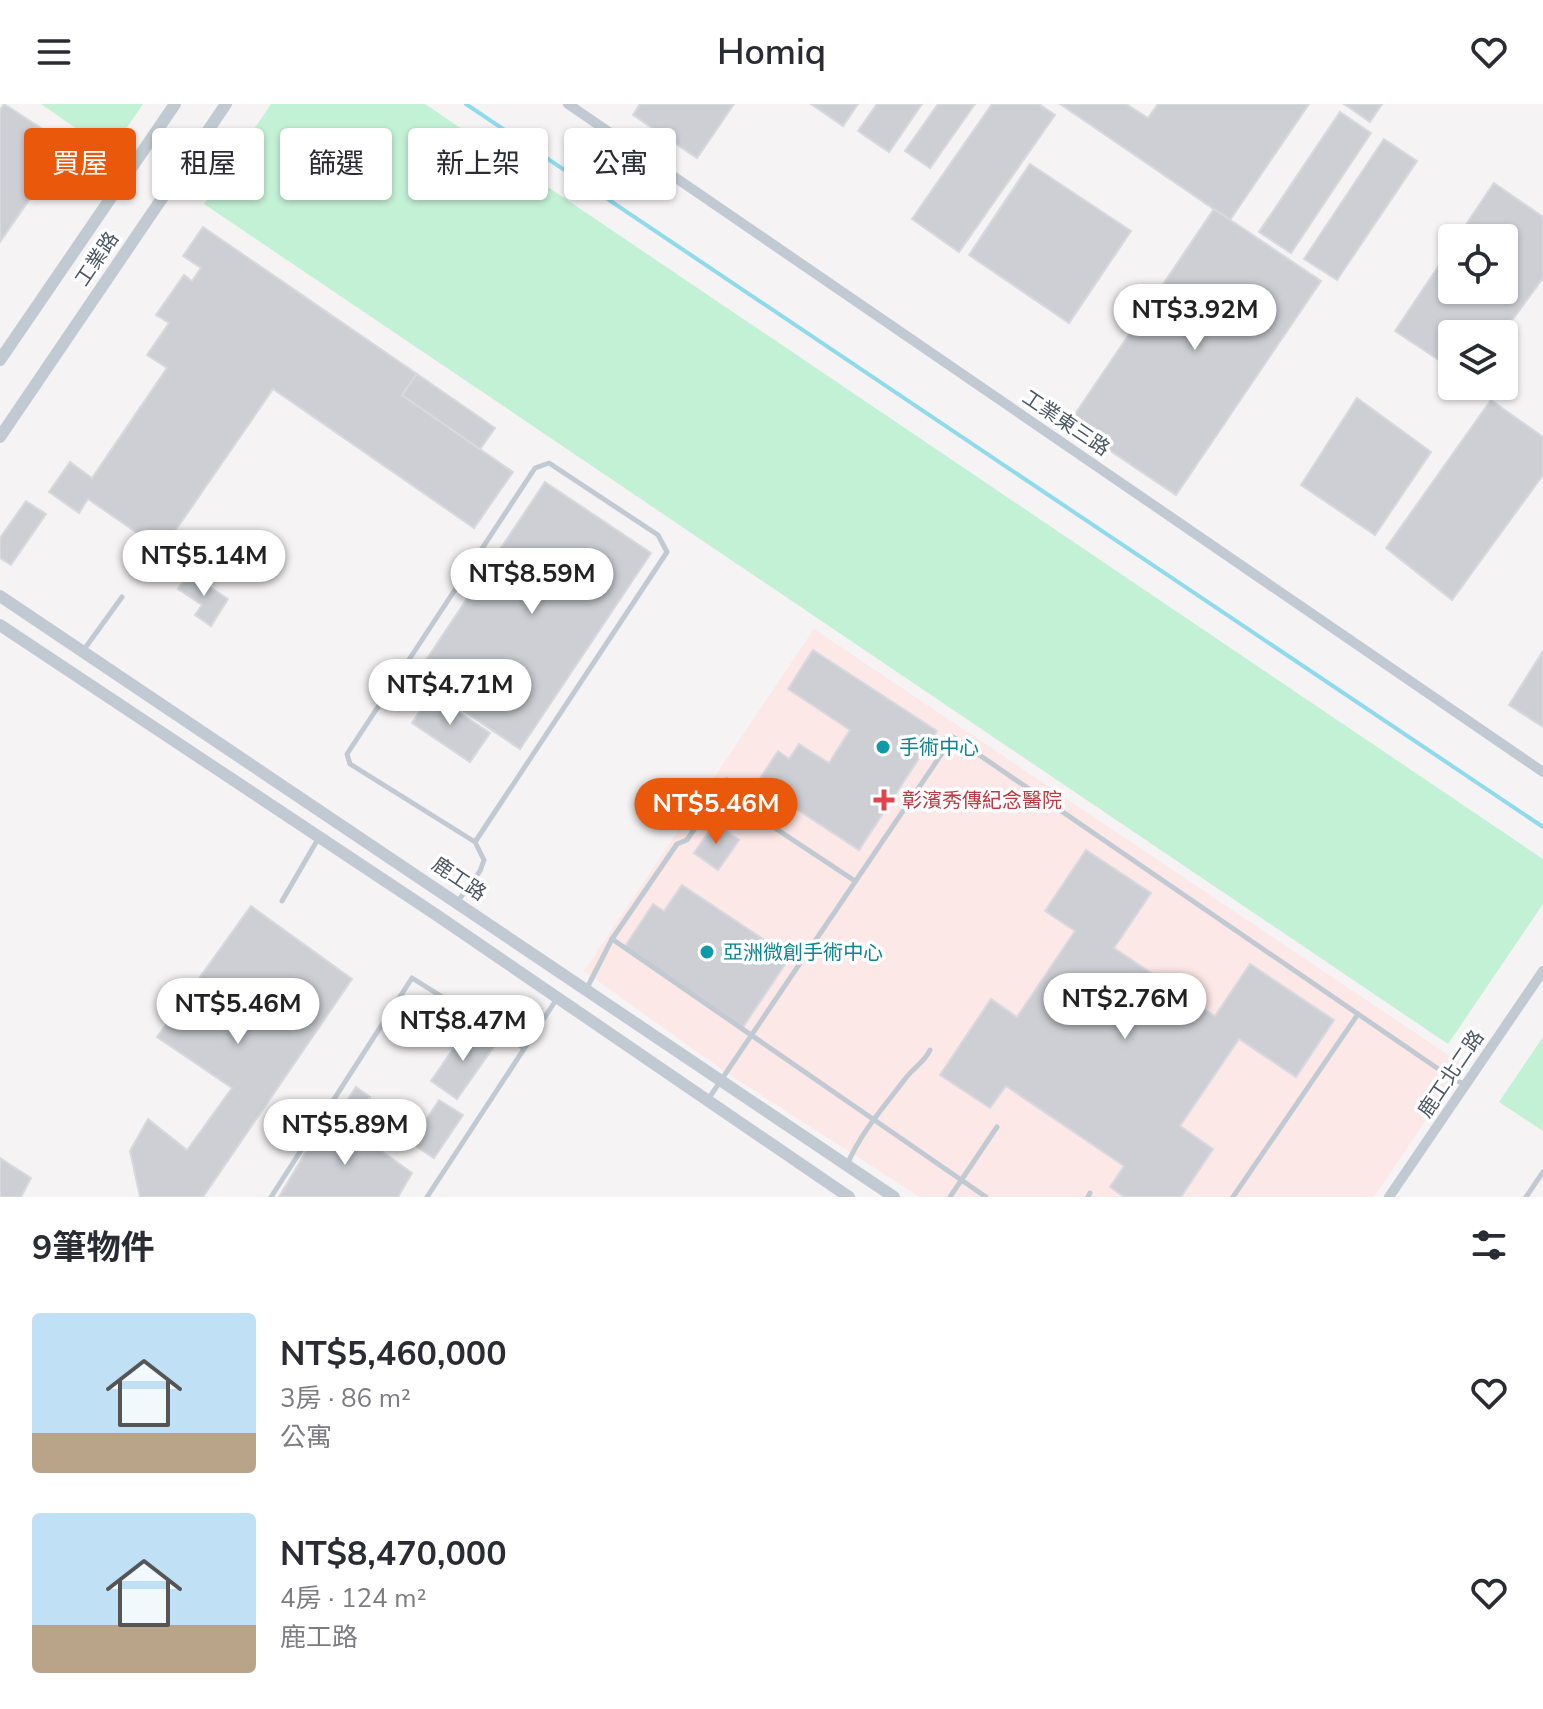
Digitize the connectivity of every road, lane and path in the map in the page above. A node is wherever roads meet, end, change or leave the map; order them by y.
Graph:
1 (175, 104) edge
2 (226, 104) edge
3 (568, 104) edge
4 (0, 360) edge
5 (0, 437) edge
6 (0, 596) edge
7 (122, 597) dead end
8 (0, 625) edge
9 (83, 651) junction
10 (1543, 772) edge
11 (727, 780) dead end
12 (719, 791) junction
13 (319, 837) junction
14 (475, 842) junction
15 (855, 881) junction
16 (282, 901) dead end
17 (457, 902) junction
18 (612, 939) junction
19 (1543, 971) edge
20 (587, 988) junction
21 (558, 997) junction
22 (1358, 1014) junction
23 (750, 1037) junction
24 (524, 1048) junction
25 (930, 1050) dead end
26 (723, 1080) junction
27 (1465, 1085) junction
28 (707, 1101) junction
29 (872, 1120) junction
30 (997, 1127) dead end
31 (847, 1165) junction
32 (1543, 1172) edge
33 (960, 1179) junction
34 (271, 1197) edge
35 (427, 1197) edge
36 (849, 1197) edge
37 (894, 1197) edge
38 (950, 1197) edge
39 (986, 1197) edge
40 (1233, 1197) edge
41 (1389, 1197) edge
42 (1526, 1197) edge

1 - 4 street, 工業路
2 - 5 street, 工業路
3 - 10 street, 工業東三路
6 - 9 street, 鹿工路
7 - 9 lane
8 - 13 street, 鹿工路
9 - 17 street, 鹿工路
11 - 12 lane
12 - 15 lane
12 - 18 lane
13 - 16 lane
13 - 21 street, 鹿工路
14 - 14 lane
14 - 17 lane
15 - 22 lane
15 - 23 lane
17 - 20 street, 鹿工路
18 - 20 lane
18 - 23 lane
19 - 27 street, 鹿工北二路
20 - 26 street, 鹿工路
21 - 24 lane
21 - 28 street, 鹿工路
22 - 27 lane
22 - 40 lane
23 - 26 lane
23 - 29 lane
24 - 34 lane
24 - 35 lane
25 - 29 lane
26 - 28 lane
26 - 31 street, 鹿工路
27 - 41 street, 鹿工北二路
28 - 36 street, 鹿工路
29 - 31 lane
29 - 33 lane
30 - 33 lane
31 - 37 street, 鹿工路
32 - 42 lane
33 - 38 lane
33 - 39 lane

